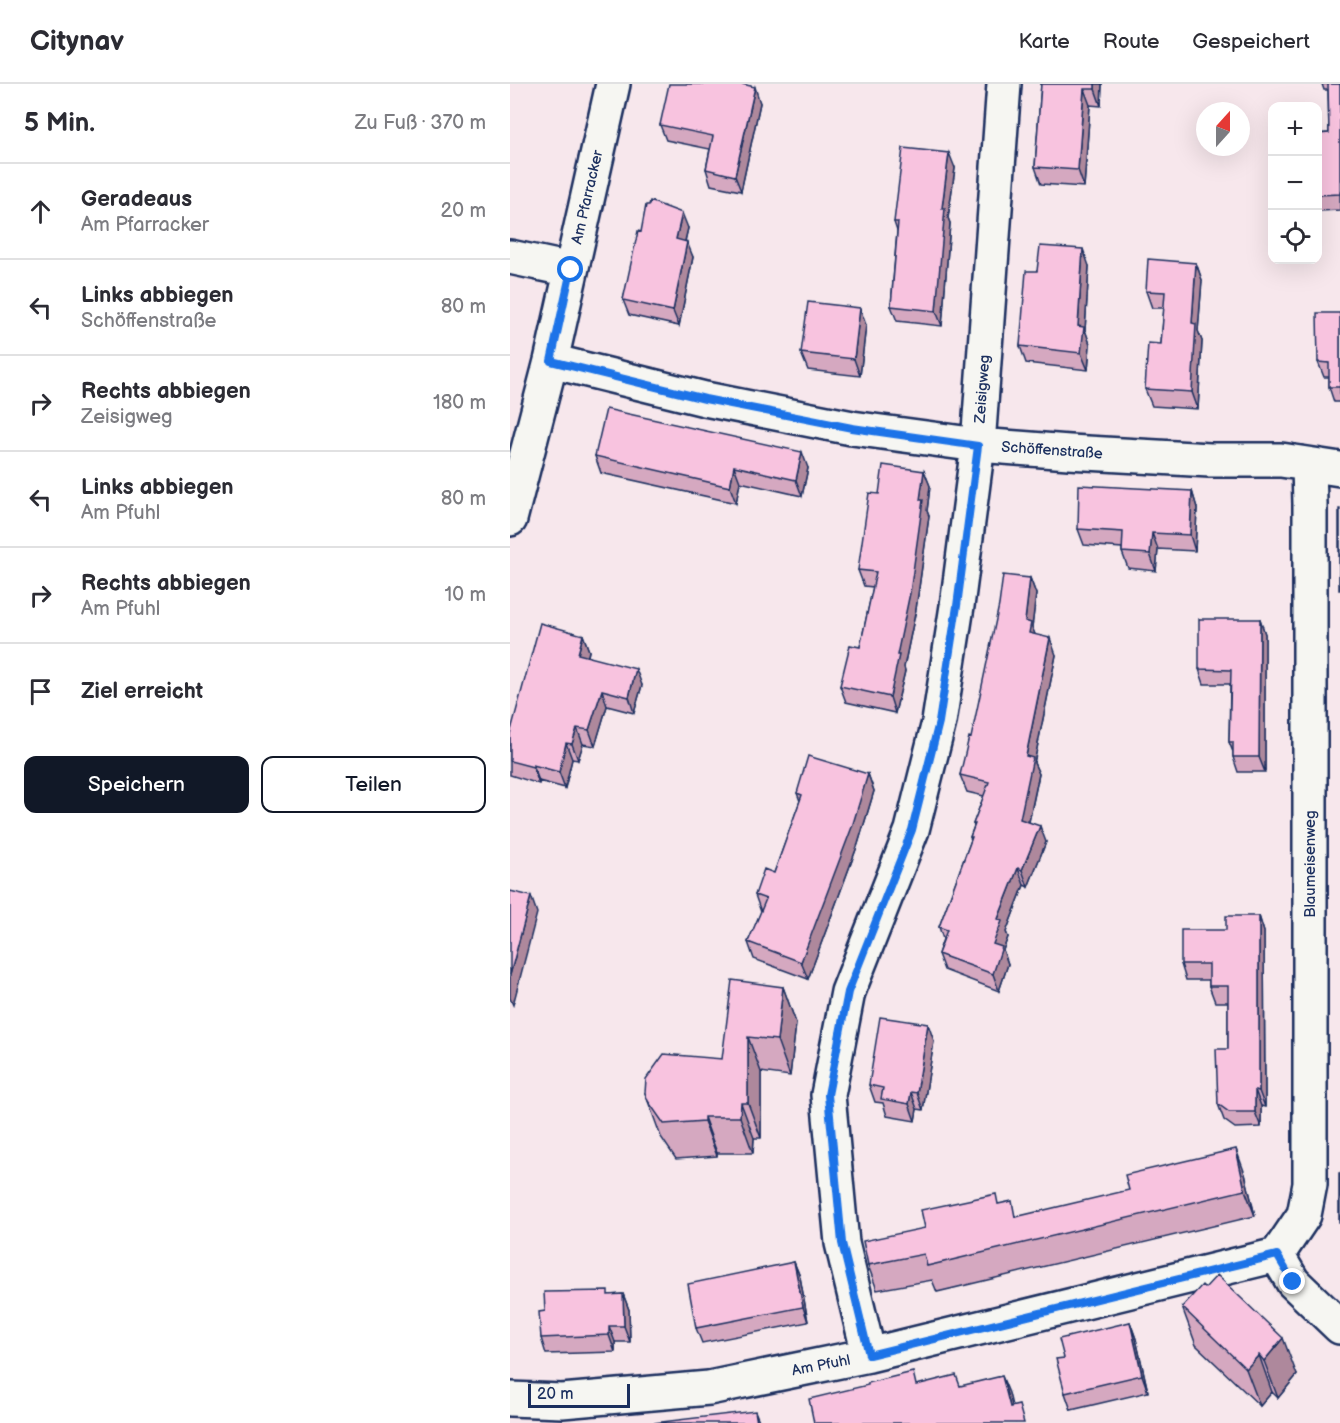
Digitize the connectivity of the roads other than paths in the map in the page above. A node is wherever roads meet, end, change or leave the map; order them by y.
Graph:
1 (613, 84) edge
2 (1004, 84) edge
3 (510, 257) edge
4 (571, 270) junction
5 (551, 361) junction
6 (978, 446) junction
7 (1324, 467) edge
8 (510, 519) edge
9 (1277, 1255) junction
10 (1340, 1327) edge
11 (869, 1355) junction
12 (510, 1399) edge

1 - 4 street, Am Pfarracker
2 - 6 street, Zeisigweg
3 - 4 street
4 - 5 street, Am Pfarracker
5 - 6 street, Schöffenstraße
5 - 8 street, Am Pfarracker
6 - 7 street, Schöffenstraße
6 - 11 street, Zeisigweg
7 - 9 street, Blaumeisenweg
9 - 10 street
9 - 11 street, Am Pfuhl
11 - 12 street, Am Pfuhl

